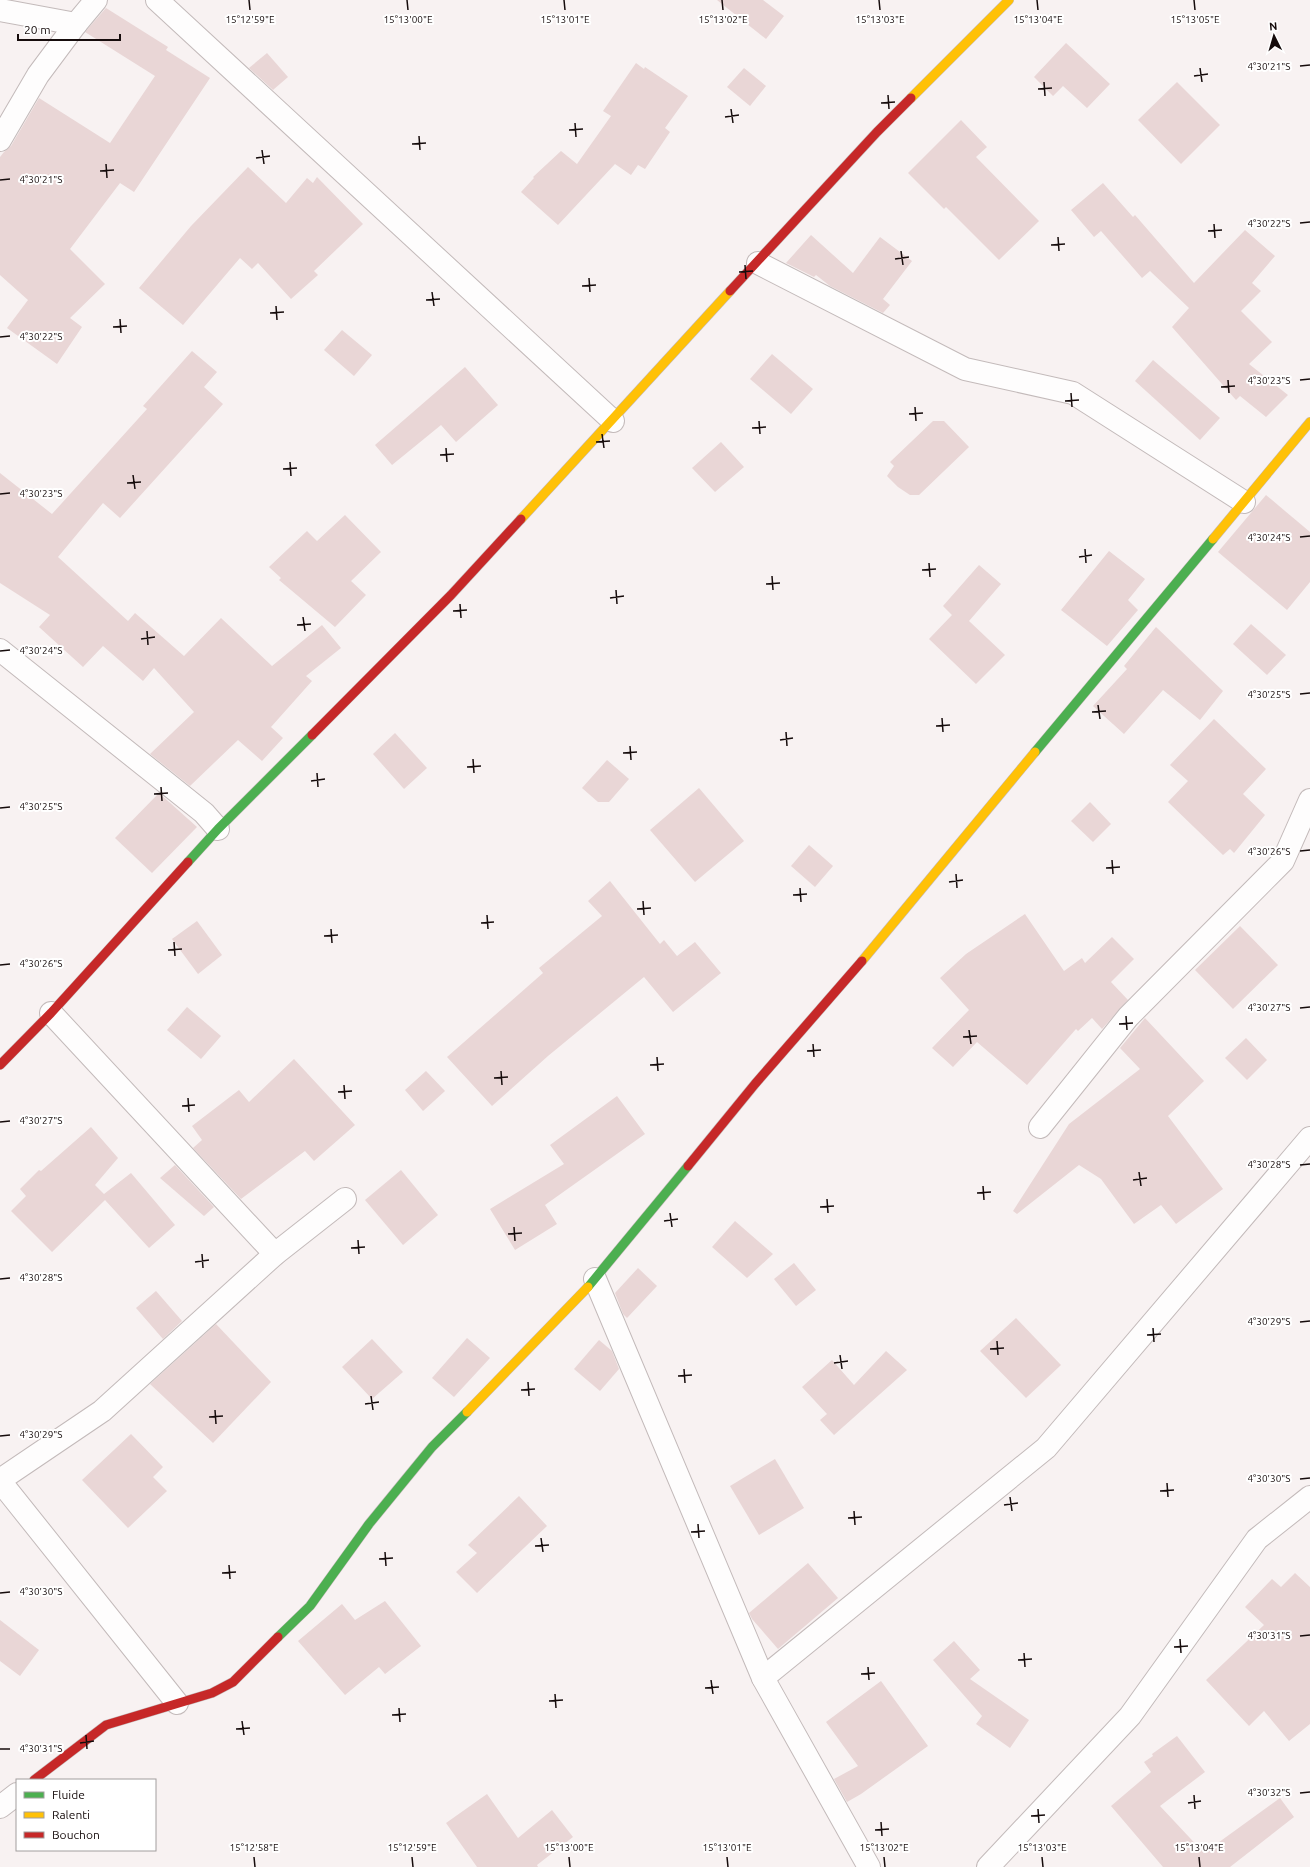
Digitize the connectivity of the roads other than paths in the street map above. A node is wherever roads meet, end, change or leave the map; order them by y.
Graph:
1 (96, 0) edge
2 (157, 0) edge
3 (1010, 0) edge
4 (0, 10) edge
5 (76, 24) junction
6 (0, 140) edge
7 (758, 263) junction
8 (613, 421) junction
9 (1310, 422) edge
10 (1244, 502) junction
11 (0, 650) edge
12 (1310, 800) edge
13 (218, 829) junction
14 (51, 1013) junction
15 (0, 1065) edge
16 (1040, 1127) dead end
17 (1310, 1138) edge
18 (345, 1200) dead end
19 (275, 1254) junction
20 (595, 1279) junction
21 (0, 1480) edge
22 (1310, 1497) edge
23 (763, 1678) junction
24 (177, 1703) junction
25 (35, 1779) edge
26 (16, 1795) edge
27 (0, 1807) edge
28 (869, 1867) edge
29 (988, 1867) edge

1 - 5 street
2 - 8 street
3 - 7 street
4 - 5 street
5 - 6 street
7 - 8 street
7 - 10 street
8 - 13 street
9 - 10 street
10 - 20 street
11 - 13 street
12 - 16 street
13 - 14 street
14 - 15 street
14 - 19 street
17 - 23 street
18 - 19 street
19 - 21 street
20 - 23 street
20 - 24 street
21 - 24 street
22 - 29 street
23 - 28 street
24 - 25 street
26 - 27 street

